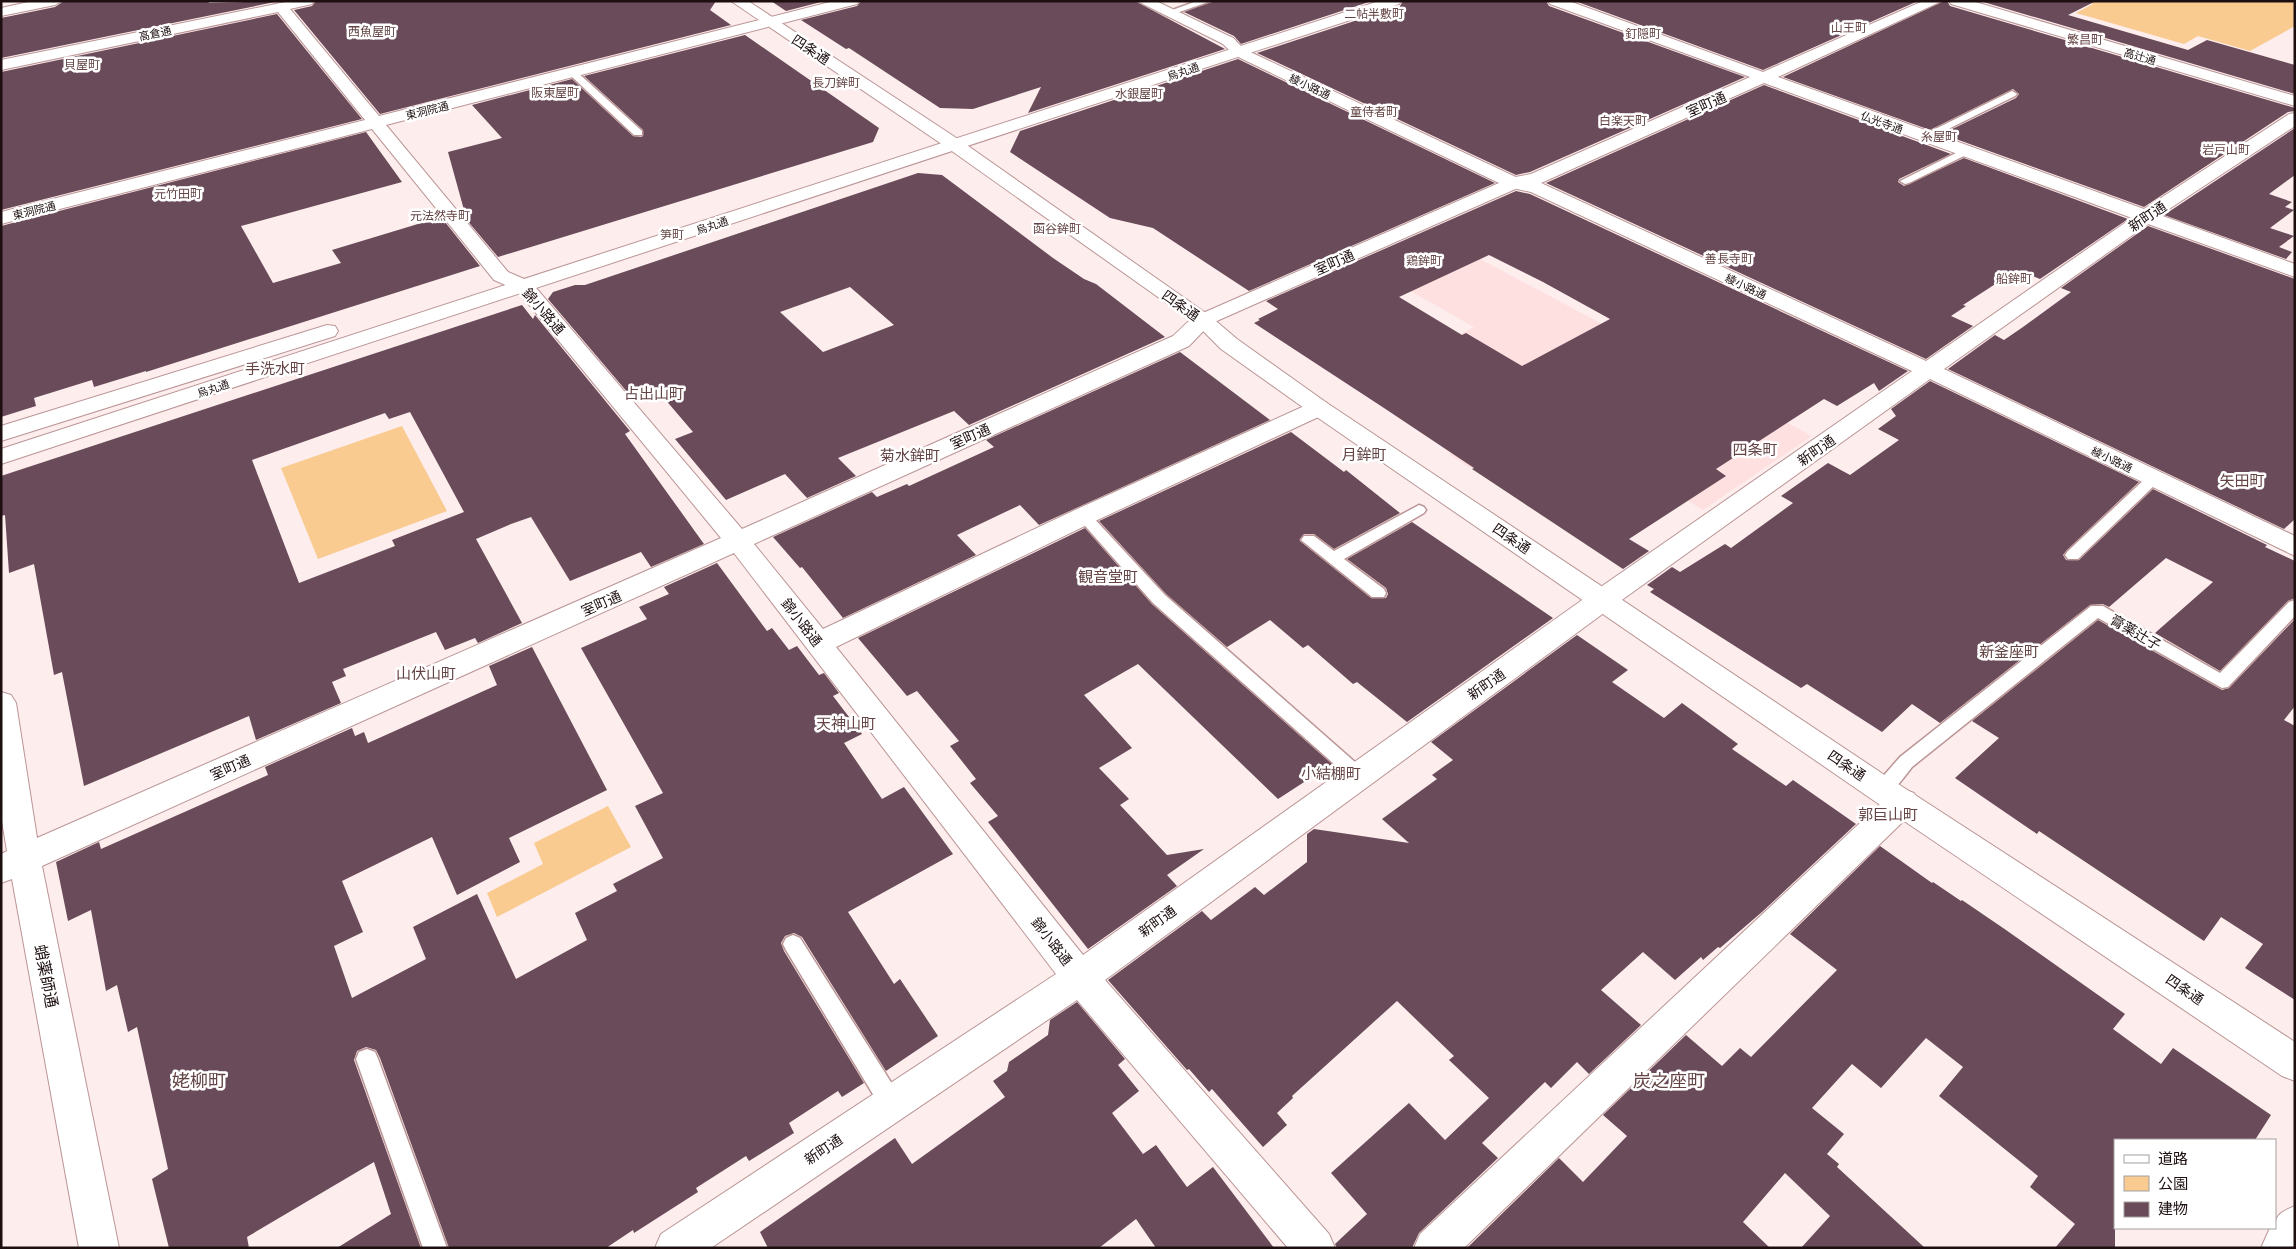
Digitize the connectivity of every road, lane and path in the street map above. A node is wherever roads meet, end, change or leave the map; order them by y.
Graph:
1 (55, 1) edge
2 (308, 1) edge
3 (738, 1) edge
4 (852, 1) edge
5 (1144, 1) edge
6 (1207, 1) edge
7 (1349, 1) edge
8 (1394, 1) edge
9 (1555, 1) edge
10 (1935, 1) edge
11 (1956, 1) edge
12 (281, 7) junction
13 (1, 12) edge
14 (1168, 13) junction
15 (770, 22) junction
16 (1234, 46) junction
17 (1, 65) edge
18 (573, 73) junction
19 (1763, 79) junction
20 (2012, 94) dead end
21 (2295, 102) edge
22 (2295, 118) edge
23 (377, 123) junction
24 (638, 133) dead end
25 (939, 134) junction
26 (1924, 137) junction
27 (955, 145) junction
28 (1964, 152) junction
29 (1905, 181) dead end
30 (1514, 183) junction
31 (2145, 217) junction
32 (1, 218) edge
33 (2295, 271) edge
34 (512, 281) junction
35 (1203, 320) junction
36 (1930, 371) junction
37 (1319, 408) junction
38 (1, 434) edge
39 (1, 457) edge
40 (2153, 478) junction
41 (1419, 510) dead end
42 (1084, 516) junction
43 (1309, 540) dead end
44 (738, 541) junction
45 (2292, 542) edge
46 (2073, 555) dead end
47 (1333, 558) junction
48 (1378, 593) dead end
49 (1602, 600) junction
50 (2295, 606) edge
51 (819, 643) junction
52 (1, 702) edge
53 (1358, 775) junction
54 (1892, 795) junction
55 (13, 864) edge
56 (793, 944) dead end
57 (1080, 978) junction
58 (367, 1058) dead end
59 (2295, 1063) edge
60 (892, 1103) junction
61 (2295, 1226) edge
62 (99, 1248) edge
63 (435, 1248) edge
64 (675, 1248) edge
65 (1315, 1248) edge
66 (1434, 1248) edge
67 (2281, 1248) edge

1 - 13 main road
2 - 12 street, 高倉通
3 - 15 main road, 四条通
4 - 15 main road, 東洞院通
5 - 14 main road, 綾小路通
6 - 14 lane
7 - 16 main road, 烏丸通
8 - 16 main road, 烏丸通
9 - 19 main road, 仏光寺通
10 - 19 main road, 室町通
11 - 21 main road, 高辻通
12 - 17 main road, 高倉通
12 - 23 main road, 錦小路通
14 - 16 main road, 綾小路通
15 - 18 main road, 東洞院通
15 - 25 main road, 四条通
16 - 25 main road, 烏丸通
16 - 27 main road, 烏丸通
16 - 30 main road, 綾小路通
18 - 23 main road, 東洞院通
18 - 24 lane
19 - 26 main road, 仏光寺通
19 - 30 main road, 室町通
20 - 26 lane
22 - 31 main road, 新町通
23 - 32 main road, 東洞院通
23 - 34 main road, 錦小路通
25 - 27 main road, 四条通
25 - 34 main road, 烏丸通
26 - 28 main road, 仏光寺通
27 - 34 main road, 烏丸通
27 - 35 main road, 四条通
28 - 29 lane
28 - 31 main road, 仏光寺通
30 - 35 main road, 室町通
30 - 36 main road, 綾小路通
31 - 33 main road, 仏光寺通
31 - 36 main road, 新町通
34 - 38 main road, 烏丸通
34 - 39 main road, 烏丸通
34 - 44 main road, 錦小路通
35 - 37 main road, 四条通
35 - 44 main road, 室町通
36 - 40 main road, 綾小路通
36 - 49 main road, 新町通
37 - 42 main road
37 - 49 main road, 四条通
40 - 45 main road, 綾小路通
40 - 46 lane
41 - 47 lane
42 - 51 main road
42 - 53 lane
43 - 47 lane
44 - 51 main road, 錦小路通
44 - 55 main road, 室町通
47 - 48 lane
49 - 53 main road, 新町通
49 - 54 main road, 四条通
50 - 54 lane, 膏薬辻子
51 - 57 main road, 錦小路通
52 - 55 main road, 蛸薬師通
53 - 57 main road, 新町通
54 - 59 main road, 四条通
54 - 66 main road
55 - 62 main road, 蛸薬師通
56 - 60 lane
57 - 60 main road, 新町通
57 - 65 main road, 錦小路通
58 - 63 lane
60 - 64 main road, 新町通
61 - 67 main road

